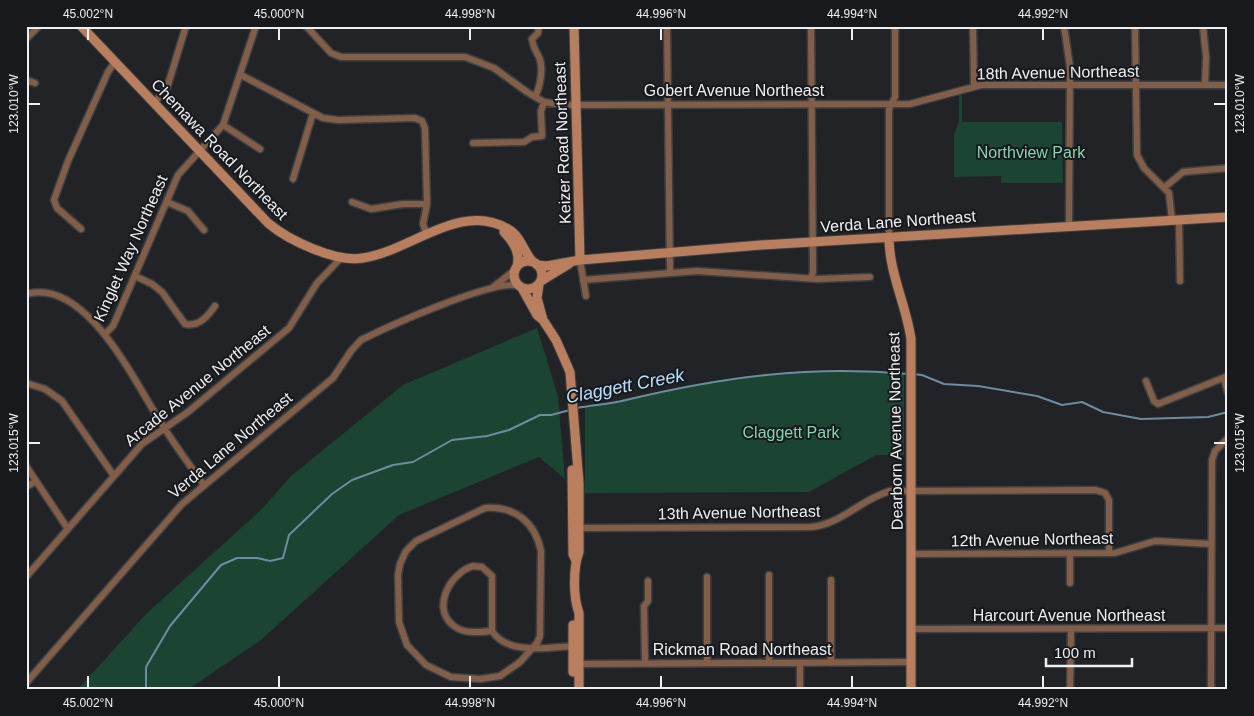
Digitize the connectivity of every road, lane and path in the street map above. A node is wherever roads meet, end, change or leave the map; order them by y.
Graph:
1 (39, 26) edge
2 (81, 26) edge
3 (256, 26) edge
4 (306, 26) edge
5 (539, 26) edge
6 (574, 26) edge
7 (667, 26) edge
8 (811, 26) edge
9 (895, 26) edge
10 (973, 26) edge
11 (1064, 26) edge
12 (1135, 26) edge
13 (1203, 26) edge
14 (184, 27) edge
15 (26, 39) edge
16 (115, 62) junction
17 (241, 75) junction
18 (26, 80) edge
19 (35, 83) dead end
20 (1136, 85) junction
21 (1205, 85) junction
22 (1228, 85) edge
23 (974, 86) junction
24 (1070, 86) junction
25 (534, 97) junction
26 (544, 102) junction
27 (154, 103) junction
28 (811, 103) junction
29 (668, 104) junction
30 (891, 104) junction
31 (576, 106) junction
32 (313, 113) junction
33 (223, 125) junction
34 (473, 143) dead end
35 (260, 150) dead end
36 (199, 151) junction
37 (1228, 168) edge
38 (293, 179) dead end
39 (1165, 187) junction
40 (167, 202) junction
41 (352, 202) dead end
42 (427, 204) junction
43 (1228, 217) edge
44 (1176, 220) junction
45 (1069, 226) junction
46 (501, 227) junction
47 (81, 229) dead end
48 (204, 230) dead end
49 (427, 235) junction
50 (889, 237) junction
51 (812, 242) junction
52 (668, 253) junction
53 (342, 257) junction
54 (576, 261) junction
55 (535, 264) junction
56 (516, 268) junction
57 (670, 273) junction
58 (135, 276) junction
59 (870, 277) dead end
60 (811, 278) junction
61 (583, 280) junction
62 (540, 282) junction
63 (1180, 282) dead end
64 (493, 287) junction
65 (521, 287) junction
66 (26, 294) edge
67 (586, 296) dead end
68 (215, 306) dead end
69 (543, 320) junction
70 (105, 334) junction
71 (1226, 377) edge
72 (1146, 381) dead end
73 (26, 383) edge
74 (1228, 393) edge
75 (164, 428) junction
76 (1228, 438) edge
77 (26, 466) edge
78 (114, 476) junction
79 (36, 481) junction
80 (204, 484) junction
81 (26, 487) edge
82 (912, 490) junction
83 (576, 528) junction
84 (68, 529) junction
85 (1211, 544) junction
86 (911, 554) junction
87 (1070, 554) junction
88 (1109, 554) junction
89 (770, 575) dead end
90 (26, 577) edge
91 (708, 577) dead end
92 (831, 580) dead end
93 (648, 581) dead end
94 (1070, 583) dead end
95 (1071, 628) junction
96 (1211, 628) junction
97 (1228, 628) edge
98 (911, 629) junction
99 (492, 631) junction
100 (576, 646) junction
101 (534, 647) junction
102 (706, 662) junction
103 (911, 662) junction
104 (769, 663) junction
105 (800, 663) junction
106 (831, 663) junction
107 (576, 664) junction
108 (645, 664) junction
109 (26, 683) edge
110 (573, 690) edge
111 (579, 690) edge
112 (800, 690) edge
113 (911, 690) edge
114 (1070, 690) edge
115 (1211, 690) edge

1 - 15 street
2 - 16 street, Chemawa Road Northeast
3 - 17 street
4 - 25 street, Gobert Avenue Northeast
5 - 25 street
6 - 31 street, Keizer Road Northeast
7 - 29 street
8 - 28 street
9 - 30 street, Dearborn Avenue Northeast
10 - 23 street
11 - 24 street
12 - 20 street
13 - 21 street
14 - 27 street
16 - 27 street, Chemawa Road Northeast
16 - 47 street
17 - 32 street
17 - 33 street
18 - 19 street
20 - 21 street, 18th Avenue Northeast
20 - 24 street, 18th Avenue Northeast
20 - 39 street
21 - 22 street, 18th Avenue Northeast
23 - 24 street, 18th Avenue Northeast
23 - 30 street, 18th Avenue Northeast
24 - 45 street
25 - 26 street, Gobert Avenue Northeast
26 - 31 street, Gobert Avenue Northeast
26 - 34 street
27 - 36 street, Chemawa Road Northeast
28 - 29 street, Gobert Avenue Northeast
28 - 30 street, Gobert Avenue Northeast
28 - 51 street
29 - 31 street, Gobert Avenue Northeast
29 - 52 street
30 - 50 street, Dearborn Avenue Northeast
31 - 54 street, Keizer Road Northeast
32 - 38 street
32 - 42 street
33 - 35 street
33 - 36 street, Kinglet Way Northeast
36 - 40 street, Kinglet Way Northeast
36 - 53 street, Chemawa Road Northeast
37 - 39 street
39 - 44 street
40 - 48 street
40 - 58 street, Kinglet Way Northeast
41 - 42 street
42 - 49 street
43 - 44 street, Verda Lane Northeast
44 - 45 street, Verda Lane Northeast
44 - 63 street
45 - 50 street, Verda Lane Northeast
46 - 49 street, Chemawa Road Northeast
46 - 55 street, Chemawa Road Northeast
46 - 56 street
49 - 53 street, Chemawa Road Northeast
50 - 51 street, Verda Lane Northeast
50 - 82 street, Dearborn Avenue Northeast
51 - 52 street, Verda Lane Northeast
51 - 60 street
52 - 54 street, Verda Lane Northeast
52 - 57 street
53 - 75 street, Arcade Avenue Northeast
54 - 55 street, Verda Lane Northeast
54 - 61 street
54 - 62 street, Verda Lane Northeast
55 - 56 street
55 - 62 street
56 - 64 street, Verda Lane Northeast
56 - 65 street
57 - 60 street
57 - 61 street
58 - 68 street
58 - 70 street, Kinglet Way Northeast
59 - 60 street
61 - 67 street
62 - 65 street
62 - 69 street
64 - 65 street, Verda Lane Northeast
64 - 80 street, Verda Lane Northeast
65 - 69 street
66 - 70 street
69 - 83 street
70 - 75 street
71 - 72 street
71 - 74 street
73 - 78 street
75 - 78 street, Arcade Avenue Northeast
75 - 80 street
76 - 85 street
77 - 79 street
78 - 84 street, Arcade Avenue Northeast
79 - 81 street
79 - 84 street
80 - 109 street, Verda Lane Northeast
82 - 83 street, 13th Avenue Northeast
82 - 86 street, Dearborn Avenue Northeast
82 - 88 street, 13th Avenue Northeast
83 - 100 street
84 - 90 street, Arcade Avenue Northeast
85 - 88 street, 12th Avenue Northeast
85 - 96 street
86 - 87 street, 12th Avenue Northeast
86 - 98 street, Dearborn Avenue Northeast
87 - 88 street, 12th Avenue Northeast
87 - 94 street
89 - 104 street
91 - 102 street
92 - 106 street
93 - 108 street
95 - 96 street, Harcourt Avenue Northeast
95 - 98 street, Harcourt Avenue Northeast
95 - 114 street
96 - 97 street, Harcourt Avenue Northeast
96 - 115 street
98 - 103 street, Dearborn Avenue Northeast
99 - 99 street
99 - 101 street
100 - 101 street
100 - 107 street
101 - 101 street
102 - 104 street, Rickman Road Northeast
102 - 108 street, Rickman Road Northeast
103 - 106 street, Rickman Road Northeast
103 - 113 street, Dearborn Avenue Northeast
104 - 105 street, Rickman Road Northeast
105 - 106 street, Rickman Road Northeast
105 - 112 street
107 - 108 street, Rickman Road Northeast
107 - 110 street
107 - 111 street

